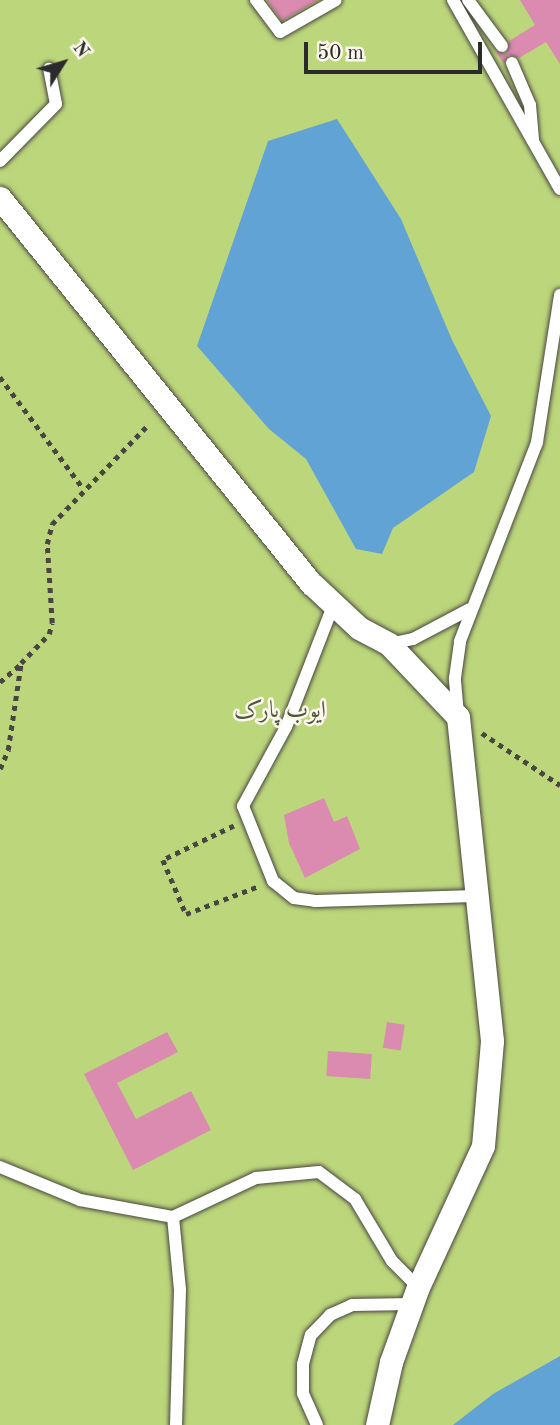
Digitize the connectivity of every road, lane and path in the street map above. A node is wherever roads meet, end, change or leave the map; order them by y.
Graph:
1 (256, 0) edge
2 (336, 0) edge
3 (453, 0) edge
4 (468, 0) edge
5 (502, 46) dead end
6 (512, 63) dead end
7 (49, 69) dead end
8 (533, 141) junction
9 (0, 161) edge
10 (560, 189) edge
11 (0, 198) edge
12 (560, 295) edge
13 (0, 377) edge
14 (146, 427) dead end
15 (83, 488) junction
16 (333, 606) junction
17 (470, 609) junction
18 (389, 644) junction
19 (21, 663) junction
20 (0, 682) edge
21 (458, 718) junction
22 (0, 769) edge
23 (560, 785) edge
24 (248, 819) junction
25 (273, 881) junction
26 (476, 896) junction
27 (0, 1167) edge
28 (173, 1217) junction
29 (415, 1296) junction
30 (176, 1425) edge
31 (317, 1425) edge
32 (377, 1425) edge

1 - 2 lane
3 - 8 lane
4 - 5 lane
6 - 8 lane
7 - 9 lane
8 - 10 lane
11 - 16 street
12 - 17 lane
13 - 15 path
14 - 15 path
15 - 19 path
16 - 18 street
16 - 24 lane
17 - 18 lane
17 - 21 lane
18 - 21 street
19 - 20 path
19 - 22 path
21 - 23 path
21 - 26 street
24 - 25 lane
24 - 25 path
25 - 26 lane
26 - 29 street
27 - 28 lane
28 - 29 lane
28 - 30 lane
29 - 31 lane
29 - 32 street

